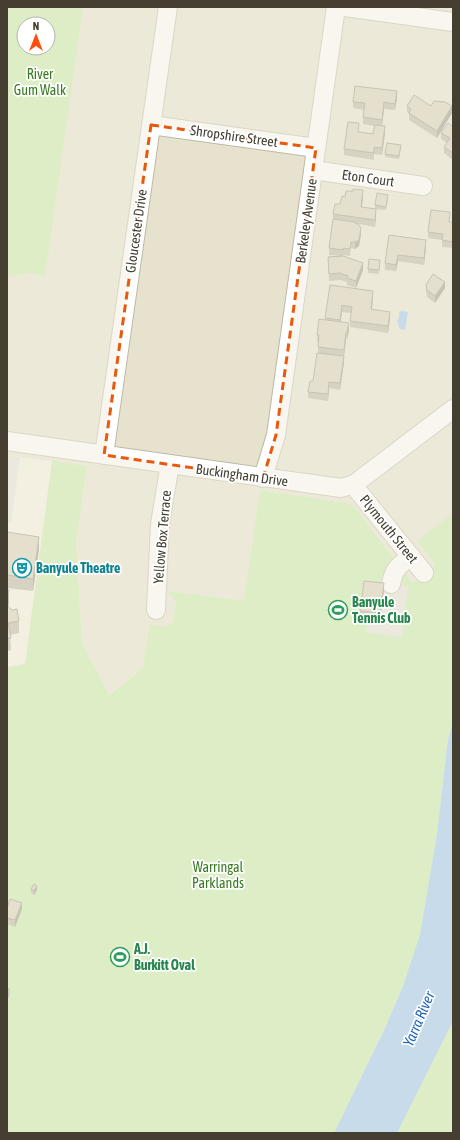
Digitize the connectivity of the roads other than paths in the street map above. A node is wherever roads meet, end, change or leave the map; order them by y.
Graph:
1 (168, 7) edge
2 (336, 7) edge
3 (345, 7) edge
4 (453, 22) edge
5 (151, 125) junction
6 (316, 148) junction
7 (313, 170) junction
8 (423, 186) dead end
9 (453, 409) edge
10 (7, 441) edge
11 (104, 455) junction
12 (170, 464) junction
13 (270, 479) junction
14 (354, 484) junction
15 (411, 556) junction
16 (424, 573) dead end
17 (391, 584) dead end
18 (156, 610) dead end

1 - 5 street, Gloucester Drive
2 - 6 street, Berkeley Avenue
3 - 4 street
5 - 6 street, Shropshire Street
5 - 11 street, Gloucester Drive
6 - 7 street, Berkeley Avenue
7 - 8 street, Eton Court
7 - 13 street, Berkeley Avenue
9 - 14 street, Buckingham Drive
10 - 11 street, Buckingham Drive
11 - 12 street, Buckingham Drive
12 - 13 street, Buckingham Drive
12 - 18 street, Yellow Box Terrace
13 - 14 street, Buckingham Drive
14 - 15 street, Plymouth Street
15 - 16 street, Plymouth Street
15 - 17 street

